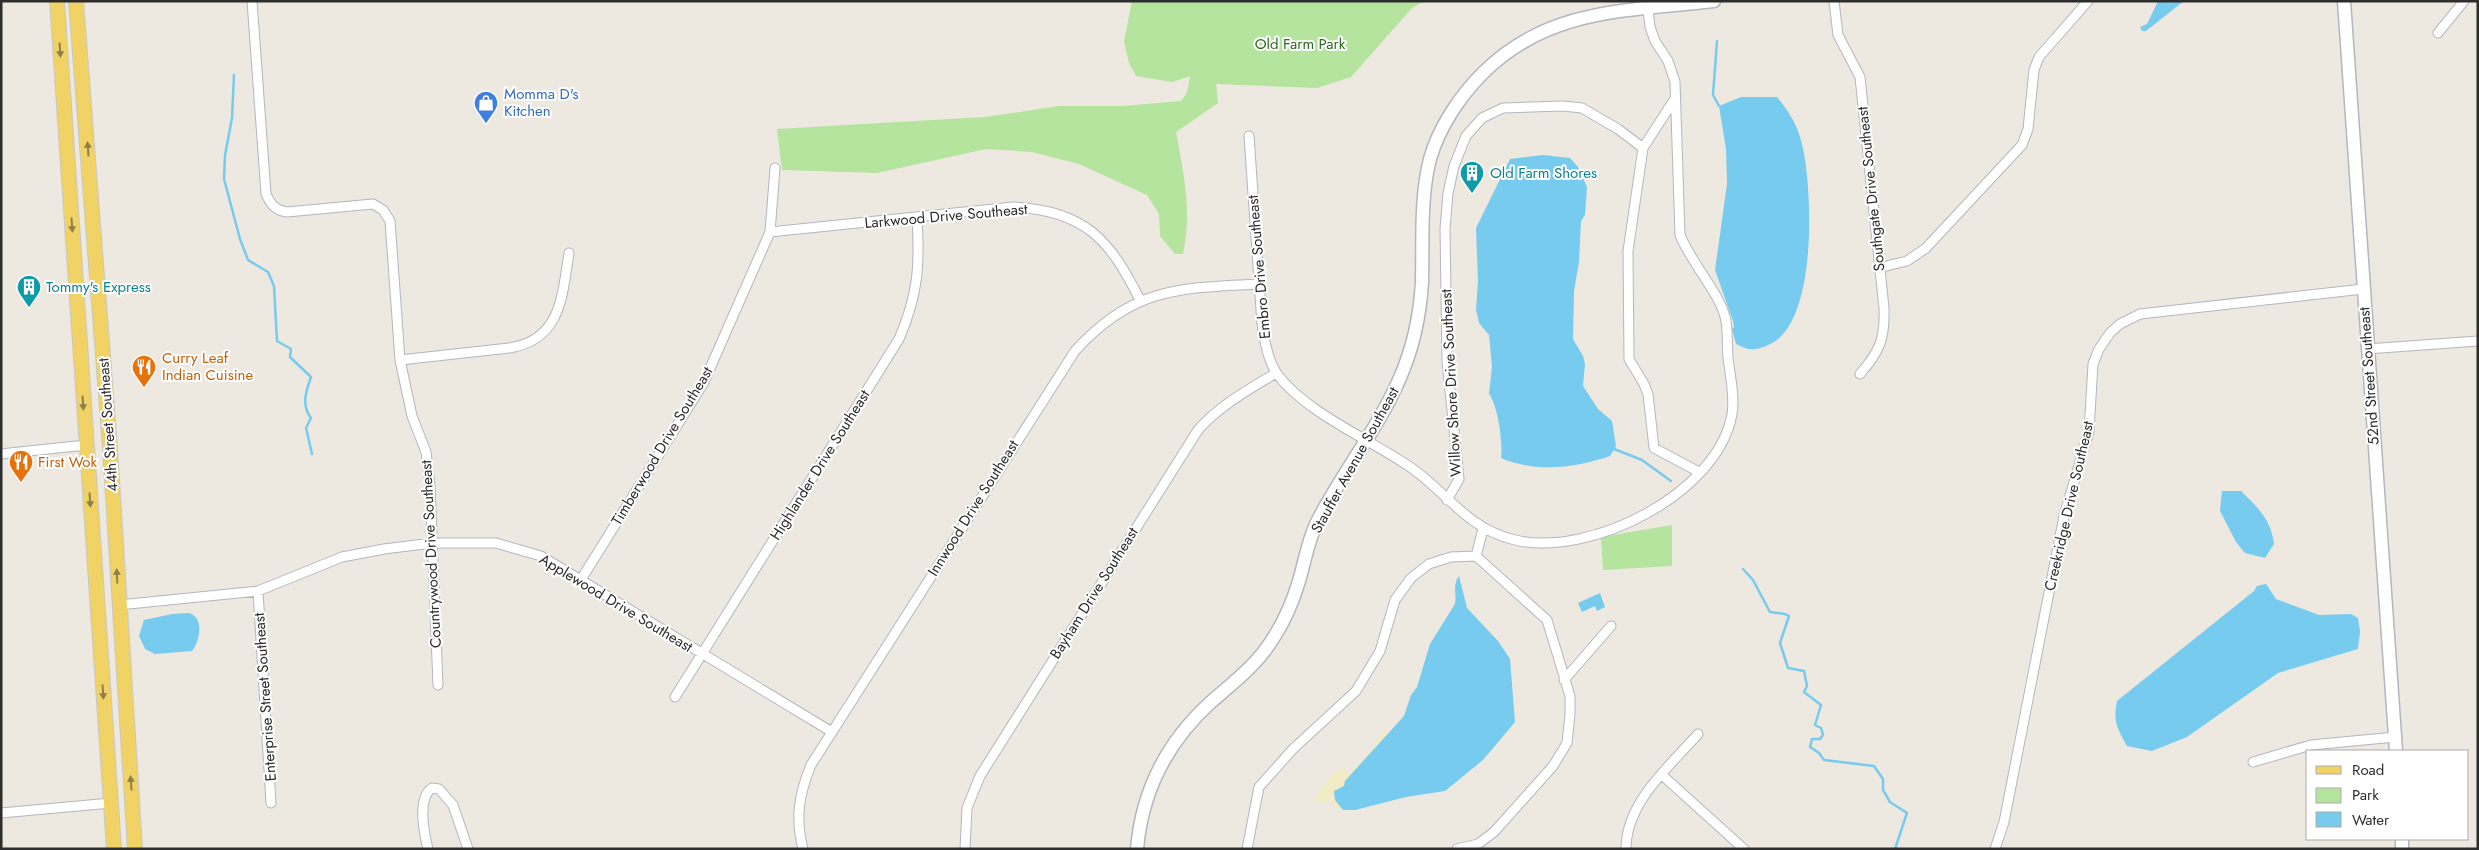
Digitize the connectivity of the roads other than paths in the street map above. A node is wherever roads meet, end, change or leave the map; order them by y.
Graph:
1 (58, 1) edge
2 (76, 1) edge
3 (252, 1) edge
4 (1714, 1) edge
5 (1834, 1) edge
6 (2088, 1) edge
7 (2344, 1) edge
8 (2464, 1) edge
9 (1647, 5) edge
10 (2438, 32) dead end
11 (1674, 100) junction
12 (1249, 136) dead end
13 (1643, 148) junction
14 (67, 159) junction
15 (775, 168) dead end
16 (91, 184) junction
17 (69, 190) junction
18 (93, 215) junction
19 (916, 218) junction
20 (770, 232) junction
21 (569, 253) dead end
22 (1878, 268) junction
23 (1258, 284) junction
24 (2363, 289) junction
25 (1140, 300) junction
26 (2478, 342) edge
27 (2367, 349) junction
28 (400, 360) junction
29 (1276, 373) junction
30 (1860, 374) dead end
31 (1367, 440) junction
32 (86, 445) junction
33 (1, 454) edge
34 (1699, 472) junction
35 (112, 478) junction
36 (1447, 500) junction
37 (1483, 529) junction
38 (432, 543) junction
39 (1476, 556) junction
40 (95, 575) junction
41 (582, 578) junction
42 (258, 591) junction
43 (119, 605) junction
44 (1610, 626) dead end
45 (700, 654) junction
46 (1564, 680) junction
47 (438, 685) dead end
48 (675, 697) dead end
49 (832, 732) junction
50 (1698, 734) dead end
51 (2394, 737) junction
52 (2396, 750) edge
53 (2253, 762) dead end
54 (1662, 775) junction
55 (111, 803) junction
56 (272, 803) dead end
57 (1, 813) edge
58 (114, 849) edge
59 (134, 849) edge
60 (428, 849) edge
61 (468, 849) edge
62 (803, 849) edge
63 (965, 849) edge
64 (1137, 849) edge
65 (1247, 849) edge
66 (1457, 849) edge
67 (1626, 849) edge
68 (1744, 849) edge
69 (1995, 849) edge

1 -> 14 main road, 44th Street Southeast
16 -> 2 main road, 44th Street Southeast
3 - 28 street, Countrywood Drive Southeast
4 - 9 street, Stauffer Avenue Southeast
5 - 22 street, Southgate Drive Southeast
6 - 22 street
7 - 24 street, 52nd Street Southeast
8 - 10 street
9 - 11 street, Embro Drive Southeast
9 - 31 street, Stauffer Avenue Southeast
11 - 13 street
11 - 34 street, Embro Drive Southeast
12 - 23 street, Embro Drive Southeast
13 - 34 street
13 - 36 street, Willow Shore Drive Southeast
14 - 16 main road
14 - 17 main road, 44th Street Southeast
15 - 20 street, Timberwood Drive Southeast
16 - 18 main road, 44th Street Southeast
17 - 18 main road
17 -> 32 main road, 44th Street Southeast
18 - 35 main road, 44th Street Southeast
19 - 20 street, Larkwood Drive Southeast
19 - 25 street, Larkwood Drive Southeast
19 - 45 street, Highlander Drive Southeast
20 - 41 street, Timberwood Drive Southeast
21 - 28 street
22 - 30 street, Southgate Drive Southeast
23 - 25 street, Innwood Drive Southeast
23 - 29 street, Embro Drive Southeast
24 - 27 street, 52nd Street Southeast
24 - 69 street, Creekridge Drive Southeast
25 - 49 street, Innwood Drive Southeast
26 - 27 street
27 - 51 street, 52nd Street Southeast
28 - 38 street, Countrywood Drive Southeast
29 - 31 street, Embro Drive Southeast
29 - 63 street, Bayham Drive Southeast
31 - 36 street, Embro Drive Southeast
31 - 64 street, Stauffer Avenue Southeast
32 - 33 street
32 - 35 main road
32 -> 40 main road, 44th Street Southeast
34 - 37 street, Embro Drive Southeast
43 -> 35 main road, 44th Street Southeast
36 - 37 street, Embro Drive Southeast
37 - 39 street
38 - 41 street, Applewood Drive Southeast
38 - 42 street, Applewood Drive Southeast
38 - 47 street, Countrywood Drive Southeast
39 - 46 street
39 - 65 street
40 - 43 main road
40 -> 55 main road, 44th Street Southeast
41 - 45 street, Applewood Drive Southeast
42 - 43 street, Applewood Drive Southeast
42 - 56 street, Enterprise Street Southeast
59 -> 43 main road, 44th Street Southeast
44 - 46 street
45 - 48 street, Highlander Drive Southeast
45 - 49 street, Applewood Drive Southeast
46 - 66 street
49 - 62 street, Innwood Drive Southeast
50 - 54 street
51 - 52 street, 52nd Street Southeast
51 - 53 street
54 - 67 street
54 - 68 street
55 - 57 street
55 - 58 main road, 44th Street Southeast
55 - 59 main road
60 - 61 street

